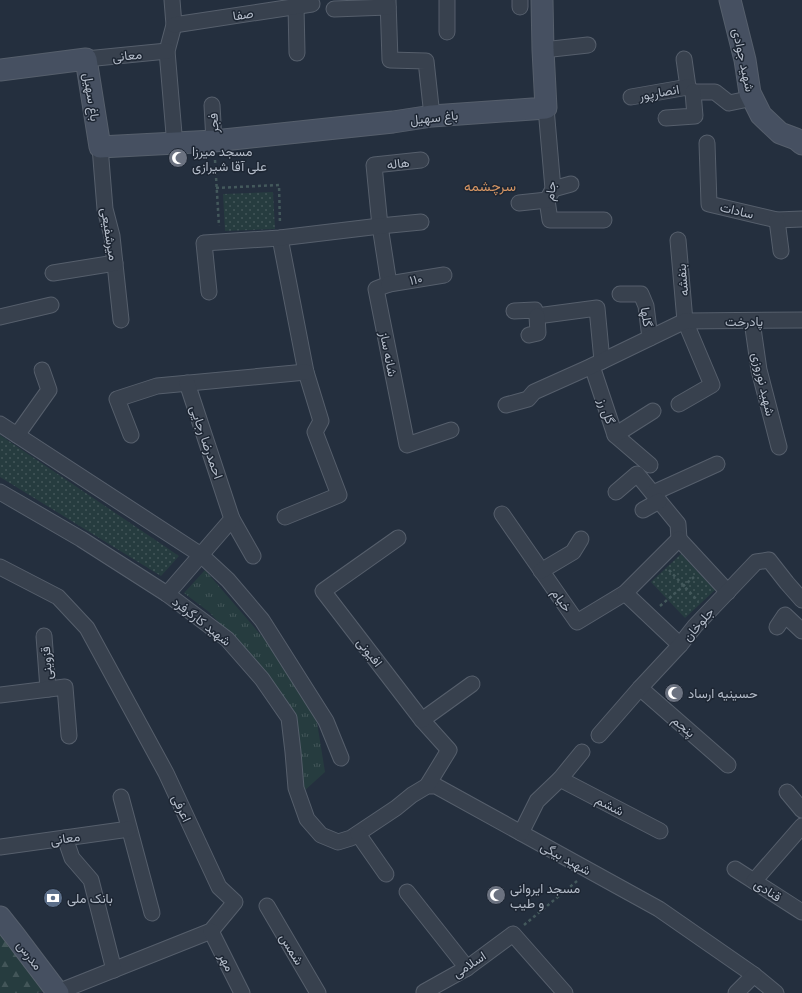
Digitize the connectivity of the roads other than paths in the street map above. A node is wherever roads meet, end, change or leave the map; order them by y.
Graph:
1 (172, 0) edge
2 (447, 0) edge
3 (542, 0) edge
4 (730, 0) edge
5 (312, 4) dead end
6 (388, 4) edge
7 (296, 6) junction
8 (334, 9) dead end
9 (174, 25) junction
10 (447, 32) dead end
11 (588, 45) dead end
12 (543, 50) junction
13 (167, 51) junction
14 (297, 53) dead end
15 (86, 59) junction
16 (684, 59) dead end
17 (0, 70) edge
18 (691, 89) junction
19 (631, 97) dead end
20 (753, 98) junction
21 (212, 105) dead end
22 (546, 108) junction
23 (432, 116) junction
24 (666, 118) dead end
25 (214, 141) junction
26 (173, 143) junction
27 (707, 143) dead end
28 (802, 144) edge
29 (100, 147) junction
30 (422, 160) dead end
31 (571, 184) dead end
32 (550, 194) junction
33 (519, 203) dead end
34 (802, 219) edge
35 (604, 220) dead end
36 (777, 220) junction
37 (421, 222) dead end
38 (380, 226) junction
39 (280, 238) junction
40 (678, 240) dead end
41 (781, 251) dead end
42 (115, 263) junction
43 (53, 273) dead end
44 (444, 275) dead end
45 (389, 284) junction
46 (209, 292) dead end
47 (620, 294) dead end
48 (51, 305) dead end
49 (514, 311) dead end
50 (536, 316) junction
51 (0, 317) edge
52 (122, 320) dead end
53 (802, 320) edge
54 (685, 321) junction
55 (752, 321) junction
56 (529, 335) dead end
57 (650, 338) junction
58 (597, 364) junction
59 (42, 370) dead end
60 (306, 372) junction
61 (187, 383) junction
62 (679, 404) dead end
63 (506, 405) dead end
64 (654, 411) dead end
65 (0, 424) edge
66 (451, 430) dead end
67 (17, 435) junction
68 (131, 435) dead end
69 (615, 435) junction
70 (779, 447) dead end
71 (717, 464) dead end
72 (650, 465) dead end
73 (0, 492) edge
74 (616, 492) dead end
75 (656, 497) junction
76 (643, 510) dead end
77 (502, 514) dead end
78 (285, 517) dead end
79 (232, 519) junction
80 (398, 538) dead end
81 (581, 539) dead end
82 (679, 539) junction
83 (201, 555) junction
84 (253, 556) dead end
85 (0, 567) edge
86 (542, 571) junction
87 (728, 592) junction
88 (625, 593) junction
89 (167, 594) junction
90 (802, 600) edge
91 (777, 627) dead end
92 (802, 631) edge
93 (44, 636) dead end
94 (680, 645) junction
95 (472, 684) dead end
96 (640, 688) junction
97 (48, 689) junction
98 (0, 695) edge
99 (422, 720) junction
100 (599, 734) dead end
101 (69, 736) dead end
102 (582, 752) dead end
103 (341, 758) dead end
104 (728, 765) dead end
105 (560, 779) junction
106 (427, 786) junction
107 (788, 792) dead end
108 (121, 797) dead end
109 (802, 810) edge
110 (802, 826) edge
111 (129, 829) junction
112 (660, 831) dead end
113 (521, 833) junction
114 (354, 836) junction
115 (65, 838) junction
116 (0, 847) edge
117 (735, 869) dead end
118 (386, 874) dead end
119 (754, 881) junction
120 (407, 892) dead end
121 (266, 906) dead end
122 (152, 912) dead end
123 (802, 912) edge
124 (0, 917) edge
125 (211, 931) junction
126 (467, 968) junction
127 (114, 970) junction
128 (754, 975) junction
129 (424, 992) dead end
130 (58, 993) edge
131 (242, 993) edge
132 (318, 993) edge
133 (565, 993) edge
134 (736, 993) edge
135 (776, 993) edge

1 - 9 street
2 - 10 street
3 - 12 street
4 - 20 street, شهید جوادی
5 - 7 street, صفا
6 - 8 street
6 - 23 street
7 - 9 street, صفا
7 - 14 street
9 - 13 street
11 - 12 street
12 - 22 street
13 - 15 street, معانی
13 - 26 street
15 - 17 street, باغ سهیل
15 - 29 street, باغ سهیل
16 - 18 street, انصارپور
18 - 19 street, انصارپور
18 - 20 street, انصارپور
18 - 24 street, انصارپور
20 - 28 street, شهید جوادی
21 - 25 street, فجر
22 - 23 street, باغ سهیل
22 - 32 street, جام
23 - 25 street, باغ سهیل
25 - 26 street, باغ سهیل
26 - 29 street, باغ سهیل
27 - 36 street, سادات
29 - 42 street, میرشفیعی
30 - 38 street, هاله
31 - 32 street
32 - 33 street
32 - 35 street, جام
34 - 36 street, سادات
36 - 41 street
37 - 38 street
38 - 39 street
38 - 45 street
39 - 46 street
39 - 60 street
40 - 54 street, بنفشه
42 - 43 street
42 - 52 street, میرشفیعی
44 - 45 street, ۱۱۰
45 - 66 street, شانه ساز
47 - 57 street, گلها
48 - 51 street
49 - 50 street
50 - 56 street
50 - 58 street, گل رز
53 - 55 street, پادرخت
54 - 55 street, پادرخت
54 - 57 street
54 - 62 street, بنفشه
55 - 70 street, شهید نوروزی
57 - 58 street
58 - 63 street
58 - 69 street, گل رز
59 - 67 street
60 - 61 street
60 - 78 street
61 - 68 street
61 - 79 street, احمدرضا رجایی
64 - 69 street
65 - 67 street
67 - 83 street
69 - 72 street, گل رز
71 - 75 street
73 - 89 street, شهید کارگرفرد
74 - 75 street
75 - 76 street
75 - 82 street
77 - 86 street, خیام
79 - 83 street
79 - 84 street, احمدرضا رجایی
80 - 99 street, افیونی
81 - 86 street
82 - 87 street
82 - 88 street
83 - 89 street
83 - 103 street
85 - 125 street, اعرفی
86 - 88 street, خیام
87 - 90 street, جلوخان
87 - 94 street, جلوخان
88 - 94 street
89 - 114 street, شهید کارگرفرد
91 - 92 street
93 - 97 street, قزوینی
94 - 96 street, جلوخان
95 - 99 street
96 - 100 street, جلوخان
96 - 104 street, پنجم
97 - 98 street, قزوینی
97 - 101 street, قزوینی
99 - 106 street, افیونی
102 - 105 street
105 - 112 street, ششم
105 - 113 street
106 - 113 street, شهید بیگی
106 - 114 street
107 - 109 street
108 - 111 street
110 - 119 street
111 - 115 street, معانی
111 - 122 street
113 - 128 street, شهید بیگی
114 - 118 street
115 - 116 street, معانی
115 - 127 street
117 - 119 street, قنادی
119 - 123 street, قنادی
120 - 126 street
121 - 132 street, شمس
124 - 130 street, مدرس
125 - 127 street, اعرفی
125 - 131 street, مهر
126 - 129 street, اسلامی
126 - 133 street, اسلامی
127 - 130 street, اعرفی
128 - 134 street
128 - 135 street, شهید بیگی

